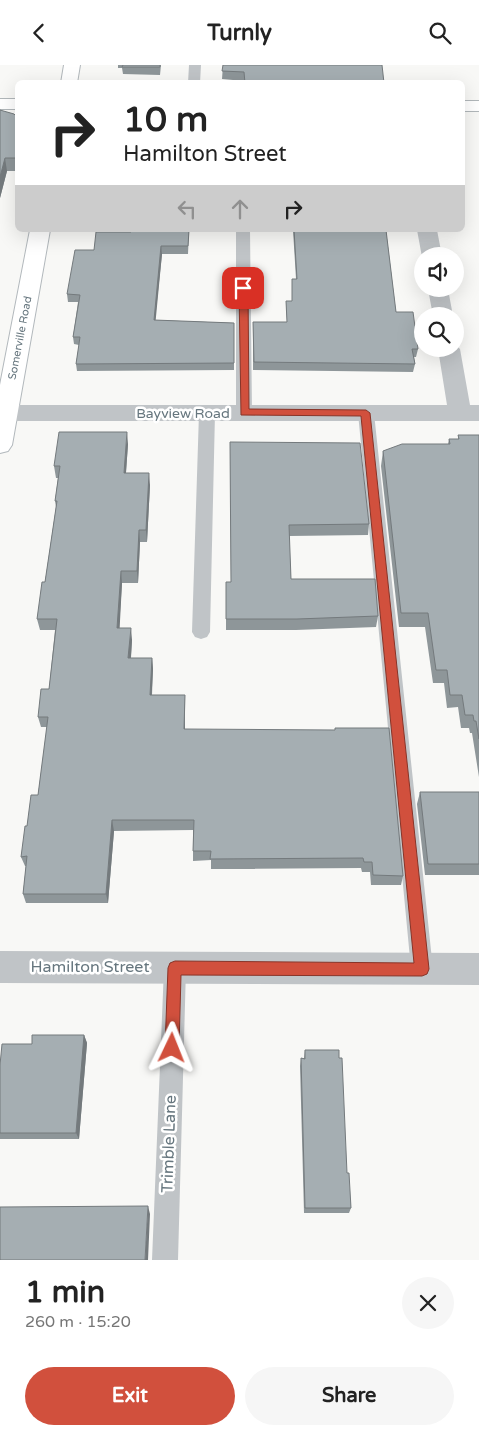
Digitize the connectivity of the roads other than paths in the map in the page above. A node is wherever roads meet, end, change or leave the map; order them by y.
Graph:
1 (72, 65) edge
2 (195, 65) edge
3 (70, 80) edge
4 (194, 80) edge
5 (0, 104) edge
6 (15, 104) edge
7 (465, 106) edge
8 (479, 106) edge
9 (40, 232) edge
10 (243, 232) edge
11 (427, 232) edge
12 (430, 247) edge
13 (452, 357) edge
14 (6, 413) junction
15 (207, 413) junction
16 (244, 413) junction
17 (366, 413) junction
18 (470, 413) edge
19 (0, 445) edge
20 (201, 632) dead end
21 (0, 967) edge
22 (175, 968) junction
23 (422, 969) junction
24 (479, 969) edge
25 (165, 1260) edge

1 - 3 main road
2 - 4 lane
5 - 6 main road
7 - 8 main road
9 - 14 main road, Somerville Road
10 - 16 lane
11 - 12 street
13 - 18 street
14 - 15 street, Bayview Road
14 - 19 main road, Somerville Road
15 - 16 street, Bayview Road
15 - 20 lane
16 - 17 street, Bayview Road
17 - 18 street, Bayview Road
17 - 23 lane
21 - 22 street, Hamilton Street
22 - 23 street, Hamilton Street
22 - 25 lane, Trimble Lane
23 - 24 street, Hamilton Street

